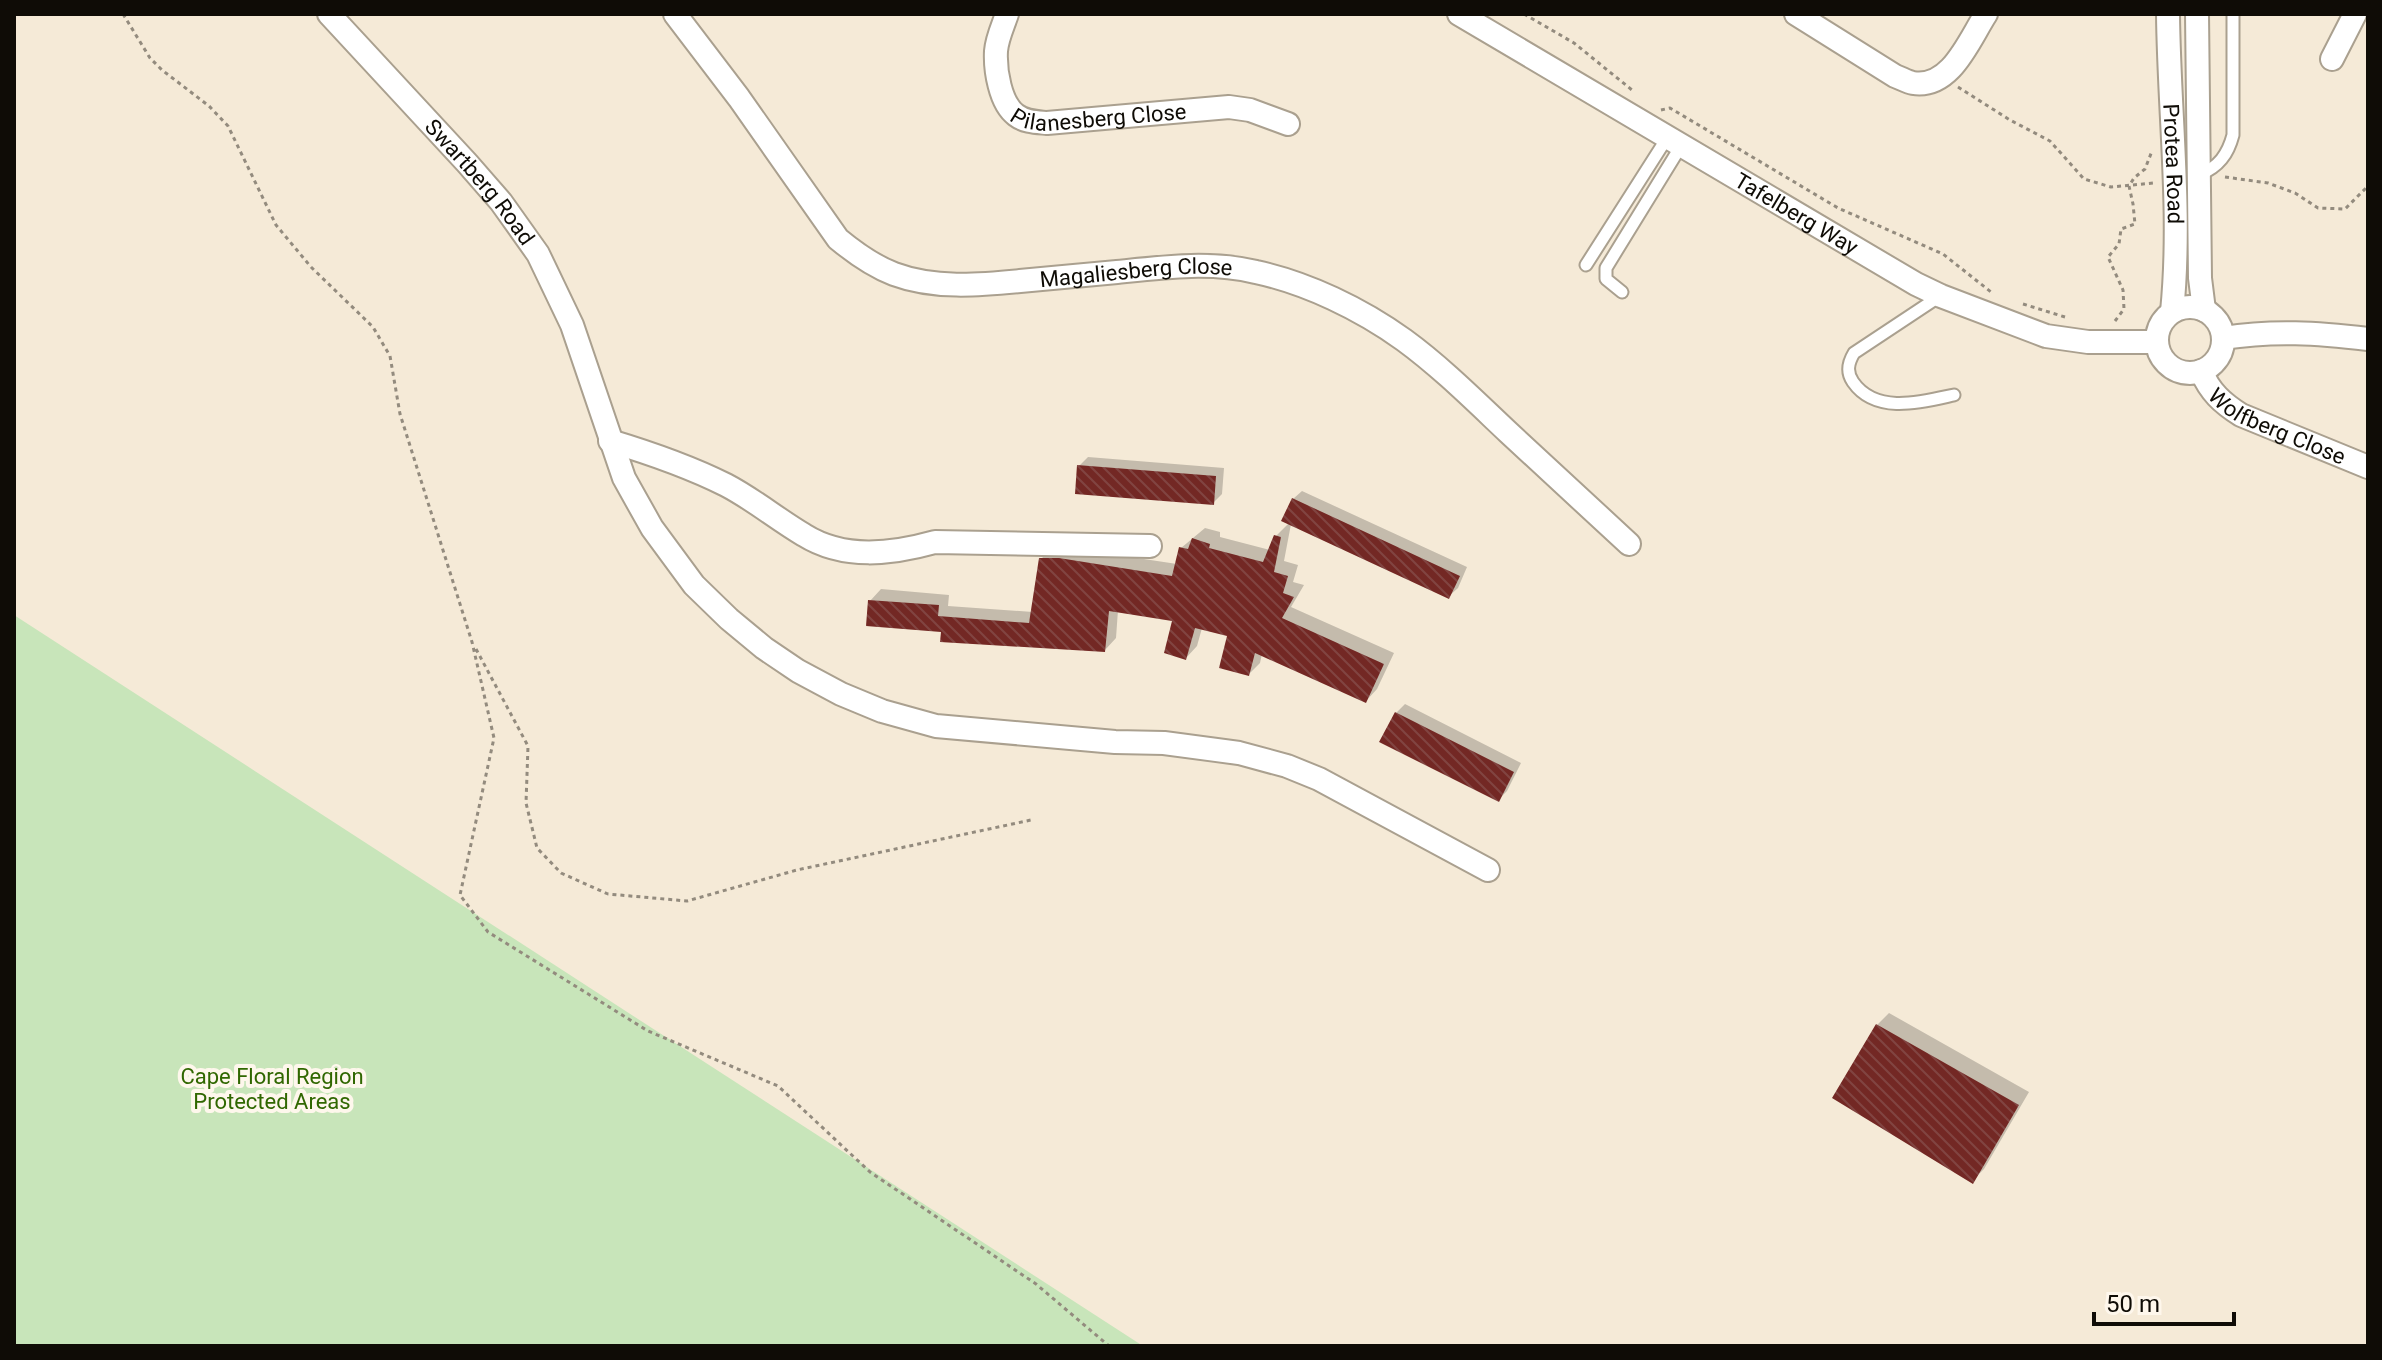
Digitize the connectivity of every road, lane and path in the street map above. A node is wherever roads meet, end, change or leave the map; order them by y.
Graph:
1 (123, 14) edge
2 (329, 14) edge
3 (675, 14) edge
4 (1007, 14) edge
5 (1459, 14) edge
6 (1524, 14) edge
7 (1796, 14) edge
8 (1986, 14) edge
9 (2168, 14) edge
10 (2197, 14) edge
11 (2233, 14) edge
12 (2355, 14) edge
13 (2332, 59) dead end
14 (1939, 79) junction
15 (1636, 93) dead end
16 (1659, 111) dead end
17 (1288, 124) dead end
18 (2198, 132) junction
19 (2163, 141) junction
20 (1674, 142) junction
21 (2199, 176) junction
22 (2221, 177) dead end
23 (2161, 181) dead end
24 (2129, 186) junction
25 (2368, 186) edge
26 (1586, 265) dead end
27 (1622, 292) dead end
28 (1945, 298) junction
29 (2016, 302) dead end
30 (1999, 309) junction
31 (2204, 310) junction
32 (2172, 312) junction
33 (2076, 321) dead end
34 (2114, 323) dead end
35 (2223, 338) junction
36 (2368, 339) edge
37 (2157, 342) junction
38 (2201, 371) junction
39 (1954, 395) dead end
40 (610, 441) junction
41 (2368, 467) edge
42 (1629, 544) dead end
43 (1150, 546) dead end
44 (472, 642) junction
45 (1031, 820) dead end
46 (1488, 870) dead end
47 (1109, 1346) edge

1 - 44 path
2 - 40 street, Swartberg Road
3 - 42 street, Magaliesberg Close
4 - 17 street, Pilanesberg Close
5 - 20 street, Tafelberg Way
6 - 15 path
7 - 14 street
8 - 14 street
9 - 19 street, Protea Road
10 - 18 street, Protea Road
11 - 21 lane
12 - 13 street
14 - 24 path
16 - 30 path
18 - 19 street
18 - 21 street, Protea Road
19 - 24 path
19 - 32 street, Protea Road
20 - 26 lane
20 - 27 lane
20 - 28 street, Tafelberg Way
21 - 31 street, Protea Road
22 - 25 path
23 - 24 path
24 - 34 path
28 - 30 street, Tafelberg Way
28 - 39 lane
29 - 33 path
30 - 37 street, Tafelberg Way
31 - 32 street
31 - 35 street
32 - 37 street
35 - 36 street
35 - 38 street
37 - 38 street
38 - 41 street, Wolfberg Close
40 - 43 street
40 - 46 street, Swartberg Road
44 - 45 path
44 - 47 path

